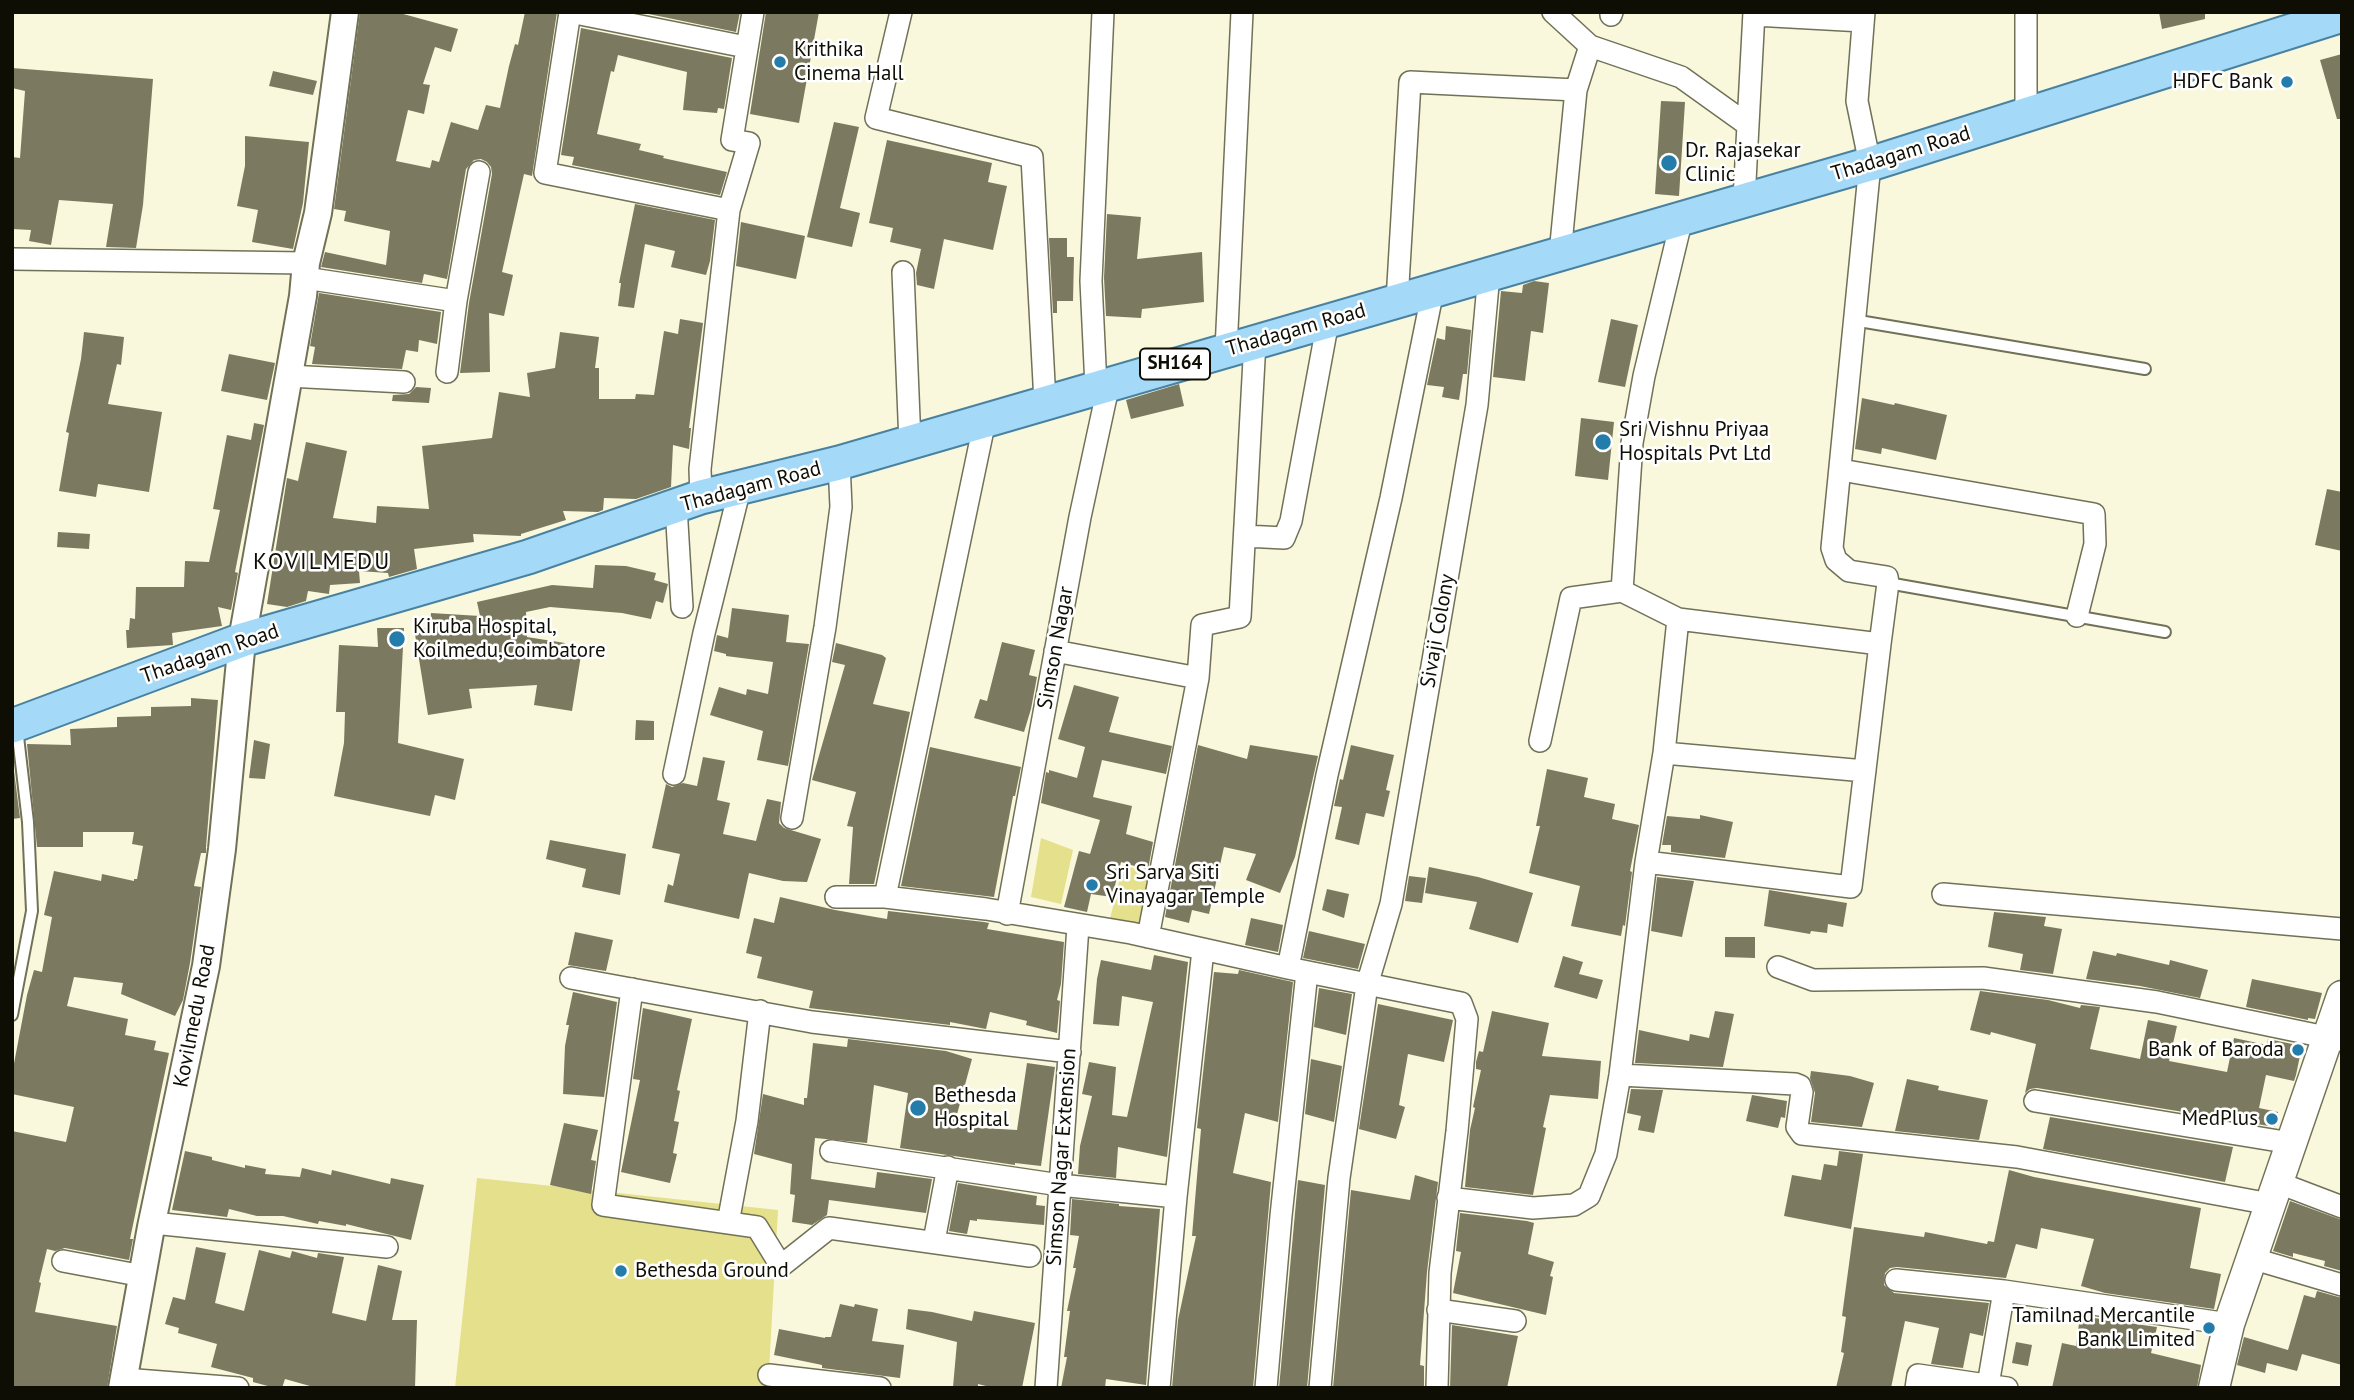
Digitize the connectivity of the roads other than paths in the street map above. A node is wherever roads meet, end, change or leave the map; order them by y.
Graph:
1 (345, 12) edge
2 (570, 12) edge
3 (753, 12) edge
4 (901, 12) edge
5 (1102, 12) edge
6 (1242, 12) edge
7 (1553, 12) edge
8 (2026, 12) edge
9 (1754, 13) edge
10 (2342, 15) edge
11 (1863, 17) edge
12 (1590, 46) junction
13 (746, 47) junction
14 (1576, 90) junction
15 (2026, 115) junction
16 (1748, 125) junction
17 (1870, 164) junction
18 (479, 172) dead end
19 (1744, 200) junction
20 (729, 210) junction
21 (1682, 218) junction
22 (1560, 254) junction
23 (12, 259) edge
24 (305, 271) junction
25 (904, 272) dead end
26 (1489, 274) junction
27 (1433, 290) junction
28 (456, 301) junction
29 (1397, 301) junction
30 (1328, 320) junction
31 (1853, 320) junction
32 (1240, 346) junction
33 (2145, 369) dead end
34 (447, 372) dead end
35 (288, 376) junction
36 (404, 382) dead end
37 (1102, 385) junction
38 (1045, 402) junction
39 (985, 421) junction
40 (910, 443) junction
41 (839, 463) junction
42 (1841, 470) junction
43 (740, 488) junction
44 (689, 502) junction
45 (1245, 536) junction
46 (1888, 583) junction
47 (1622, 591) junction
48 (682, 607) dead end
49 (2077, 616) junction
50 (1678, 618) junction
51 (2165, 632) dead end
52 (242, 640) junction
53 (1880, 644) junction
54 (1055, 651) junction
55 (1198, 678) junction
56 (14, 726) edge
57 (1540, 741) dead end
58 (1664, 753) junction
59 (1865, 771) junction
60 (674, 774) dead end
61 (792, 818) dead end
62 (1646, 862) junction
63 (1943, 894) dead end
64 (836, 897) dead end
65 (885, 897) junction
66 (1007, 914) junction
67 (1078, 926) junction
68 (2342, 929) edge
69 (1148, 937) junction
70 (1203, 950) junction
71 (1777, 967) dead end
72 (1298, 970) junction
73 (571, 978) dead end
74 (1367, 985) junction
75 (632, 989) junction
76 (2342, 996) edge
77 (760, 1011) junction
78 (12, 1016) edge
79 (2335, 1039) edge
80 (1070, 1052) junction
81 (1620, 1075) junction
82 (2035, 1101) dead end
83 (2291, 1143) junction
84 (831, 1151) dead end
85 (948, 1167) junction
86 (1060, 1185) junction
87 (2274, 1193) junction
88 (1176, 1197) junction
89 (1448, 1198) junction
90 (2342, 1207) edge
91 (153, 1223) junction
92 (728, 1223) junction
93 (934, 1241) junction
94 (387, 1247) dead end
95 (1030, 1256) dead end
96 (2252, 1258) junction
97 (63, 1261) dead end
98 (143, 1276) junction
99 (1896, 1280) dead end
100 (2342, 1285) edge
101 (2004, 1291) junction
102 (1438, 1310) junction
103 (1516, 1321) dead end
104 (2229, 1324) junction
105 (769, 1374) dead end
106 (123, 1383) edge
107 (1998, 1386) edge
108 (238, 1388) edge
109 (880, 1388) edge
110 (1046, 1388) edge
111 (1159, 1388) edge
112 (1266, 1388) edge
113 (1320, 1388) edge
114 (1437, 1388) edge
115 (1916, 1388) edge
116 (2214, 1388) edge

1 - 24 street, Kovilmedu Road
2 - 13 street
2 - 20 street
3 - 13 street
4 - 38 street
5 - 37 street, Simson Nagar
6 - 32 street
7 - 12 street
8 - 15 street
9 - 11 street
9 - 16 street
10 - 15 main road, Thadagam Road / SH164
11 - 17 street
12 - 14 street
12 - 16 street
13 - 20 street
14 - 22 street
14 - 29 street
15 - 17 main road, Thadagam Road / SH164
16 - 19 street
17 - 19 main road, Thadagam Road / SH164
17 - 31 street
18 - 28 street
19 - 21 main road, Thadagam Road / SH164
20 - 44 street
21 - 22 main road, Thadagam Road / SH164
21 - 47 street
22 - 26 main road, Thadagam Road / SH164
23 - 24 street
24 - 28 street
24 - 35 street, Kovilmedu Road
25 - 40 street
26 - 27 main road, Thadagam Road / SH164
26 - 74 street, Sivaji Colony
27 - 29 main road, Thadagam Road / SH164
27 - 72 street
28 - 34 street
29 - 30 main road, Thadagam Road / SH164
30 - 32 main road, Thadagam Road / SH164
30 - 45 street
31 - 33 lane
31 - 42 street
32 - 37 main road, Thadagam Road / SH164
32 - 45 street
35 - 36 street
35 - 52 street, Kovilmedu Road
37 - 38 main road, Thadagam Road / SH164
37 - 54 street, Simson Nagar
38 - 39 main road, Thadagam Road / SH164
39 - 40 main road, Thadagam Road / SH164
39 - 65 street
40 - 41 main road, Thadagam Road / SH164
41 - 43 main road, Thadagam Road / SH164
41 - 61 street
42 - 46 street
42 - 49 street
43 - 44 main road, Thadagam Road / SH164
43 - 60 street
44 - 48 street
44 - 52 main road, Thadagam Road / SH164
45 - 55 street
46 - 49 lane
46 - 53 street
47 - 50 street
47 - 57 street
49 - 51 lane
50 - 53 street
50 - 58 street
52 - 56 main road, Thadagam Road / SH164
52 - 91 street, Kovilmedu Road
53 - 59 street
54 - 55 street
54 - 66 street, Simson Nagar
55 - 69 street
56 - 78 lane
58 - 59 street
58 - 62 street
59 - 62 street
62 - 81 street
63 - 68 street
64 - 65 street
65 - 66 street
66 - 67 street
67 - 69 street
67 - 80 street, Simson Nagar Extension
69 - 70 street
70 - 72 street
70 - 88 street
71 - 79 street
72 - 74 street
72 - 112 street
73 - 75 street
74 - 89 street
74 - 113 street, Sivaji Colony
75 - 77 street
75 - 92 street
76 - 79 main road
77 - 80 street
77 - 92 street
79 - 83 main road
80 - 86 street, Simson Nagar Extension
81 - 87 street
81 - 89 street
82 - 83 street
83 - 87 main road
84 - 85 street
85 - 86 street
85 - 93 street
86 - 88 street
86 - 110 street, Simson Nagar Extension
87 - 90 street
87 - 96 main road
88 - 111 street
89 - 102 street
91 - 94 street
91 - 98 street, Kovilmedu Road
92 - 93 street
93 - 95 street
96 - 100 street
96 - 104 main road
97 - 98 street
98 - 106 street, Kovilmedu Road
99 - 101 street
101 - 104 street
101 - 107 street
102 - 103 street
102 - 114 street
104 - 116 main road
105 - 109 street
106 - 108 street
107 - 115 street

